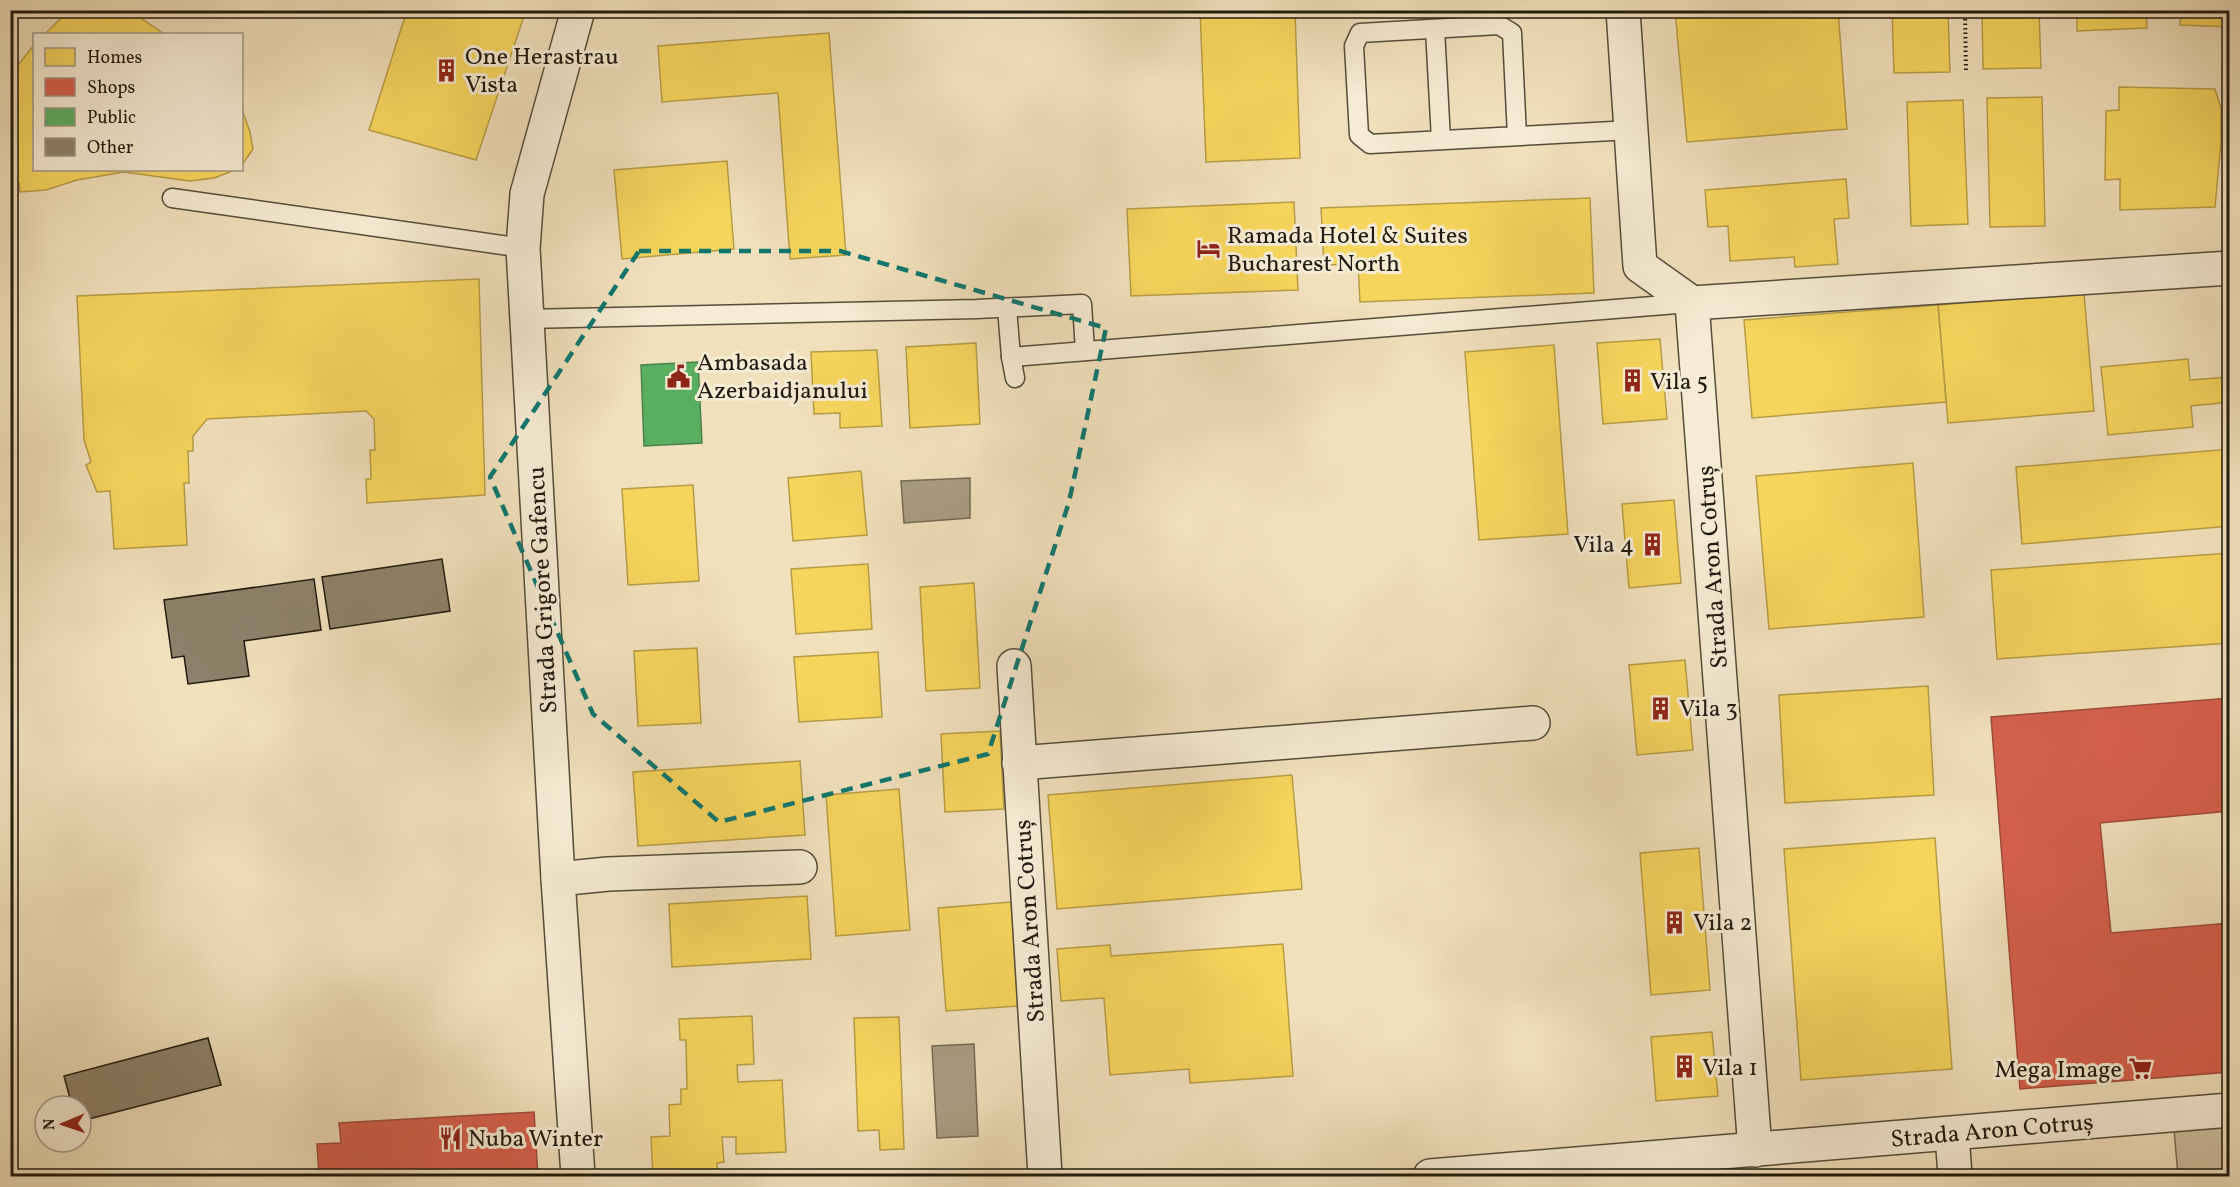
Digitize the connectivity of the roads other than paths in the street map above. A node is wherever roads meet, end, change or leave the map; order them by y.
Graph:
1 (578, 10) edge
2 (1623, 10) edge
3 (1436, 29) junction
4 (1632, 130) junction
5 (1517, 136) junction
6 (1441, 140) junction
7 (172, 198) dead end
8 (523, 248) junction
9 (2229, 268) edge
10 (1692, 303) junction
11 (1007, 308) junction
12 (526, 320) junction
13 (1085, 351) junction
14 (1011, 357) junction
15 (1016, 378) dead end
16 (1014, 666) dead end
17 (1533, 723) dead end
18 (1019, 763) junction
19 (800, 867) dead end
20 (558, 879) junction
21 (2229, 1110) edge
22 (1952, 1134) junction
23 (1755, 1150) junction
24 (1590, 1170) edge
25 (578, 1176) edge
26 (1045, 1176) edge
27 (1430, 1176) edge
28 (1955, 1176) edge

1 - 8 street, Strada Grigore Gafencu
2 - 4 street
3 - 5 lane
3 - 6 lane
3 - 6 lane
4 - 5 lane
4 - 10 street
5 - 6 lane
7 - 8 lane
8 - 12 street, Strada Grigore Gafencu
9 - 10 street
10 - 13 lane
10 - 23 street, Strada Aron Cotruș
11 - 12 lane
11 - 13 lane
11 - 14 lane
12 - 20 street, Strada Grigore Gafencu
13 - 14 lane
14 - 15 lane
16 - 18 street, Strada Aron Cotruș
17 - 18 street
18 - 26 street, Strada Aron Cotruș
19 - 20 street
20 - 25 street, Strada Grigore Gafencu
21 - 22 street, Strada Aron Cotruș
22 - 23 street, Strada Aron Cotruș
22 - 28 street
23 - 24 street, Strada Aron Cotruș
24 - 27 street, Strada Aron Cotruș

